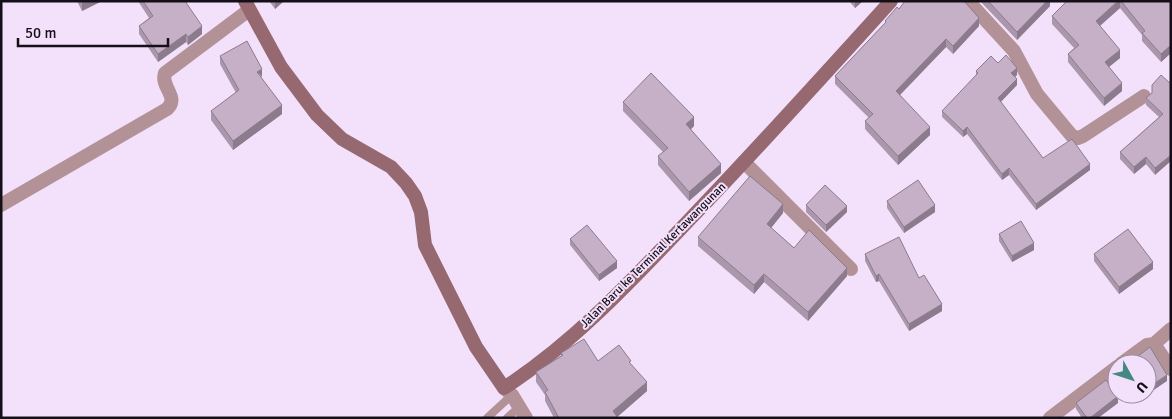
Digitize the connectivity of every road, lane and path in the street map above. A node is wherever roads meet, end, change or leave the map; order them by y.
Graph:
1 (891, 1) edge
2 (968, 1) edge
3 (247, 5) edge
4 (1144, 96) dead end
5 (744, 162) junction
6 (1, 205) edge
7 (851, 269) dead end
8 (1171, 329) edge
9 (1154, 344) junction
10 (1135, 354) edge
11 (1171, 369) edge
12 (1107, 375) edge
13 (515, 402) edge
14 (486, 418) edge
15 (507, 418) edge
16 (1050, 418) edge

1 - 5 main road, Jalan Baru ke Terminal Kertawangunan
2 - 4 street
3 - 6 street
3 - 13 main road
5 - 7 street
5 - 13 main road, Jalan Baru ke Terminal Kertawangunan
8 - 9 street
9 - 10 street
9 - 11 street
12 - 16 street
13 - 14 lane
13 - 15 lane

